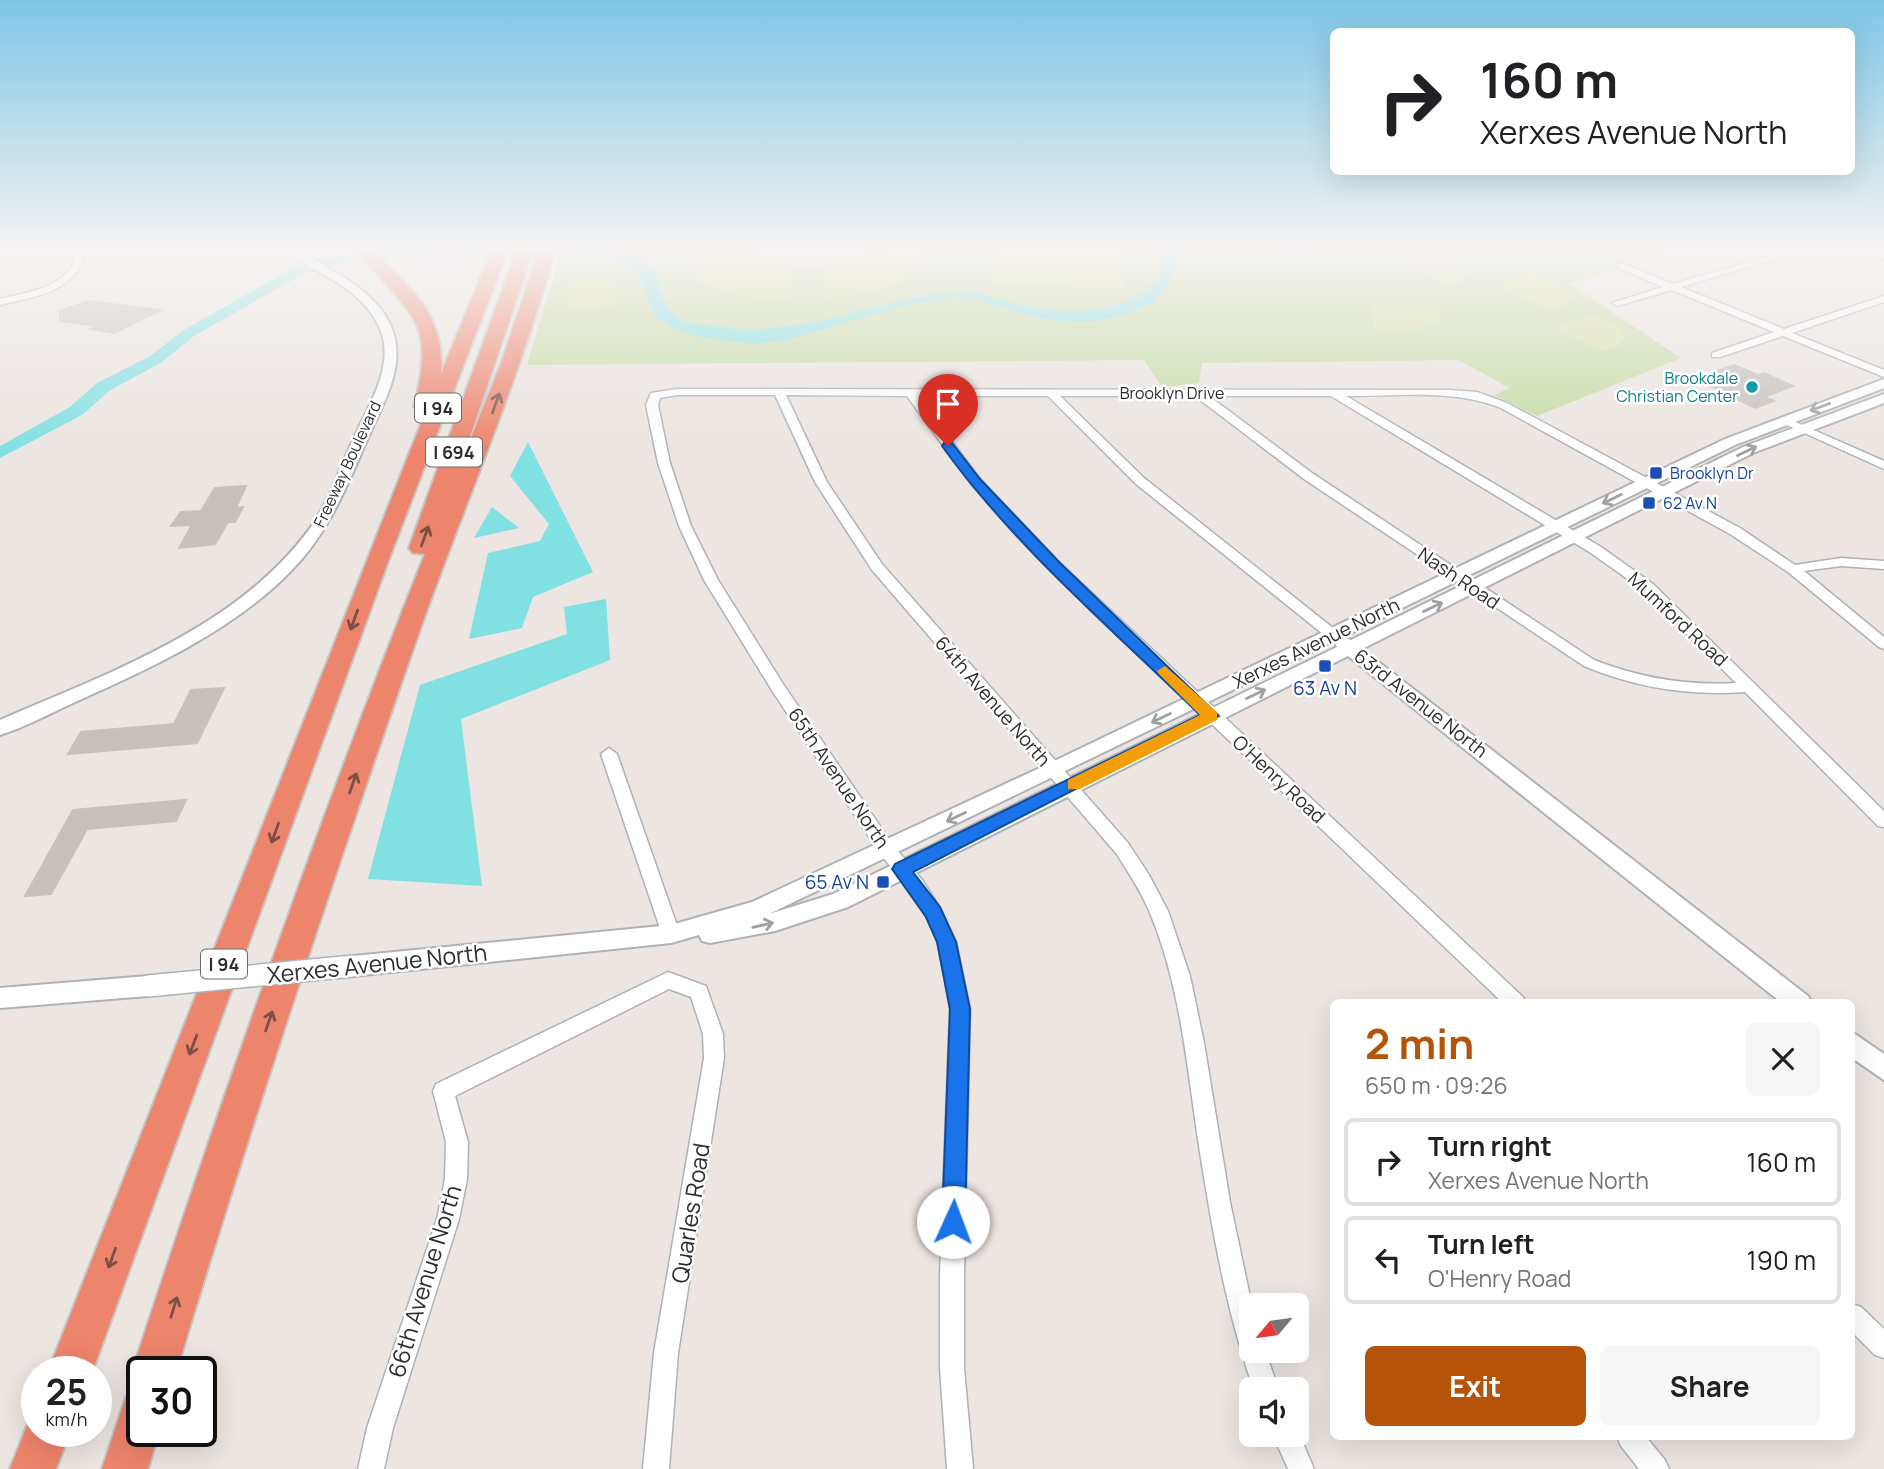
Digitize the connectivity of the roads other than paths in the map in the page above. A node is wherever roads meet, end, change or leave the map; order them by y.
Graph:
1 (380, 316) edge
2 (423, 316) edge
3 (473, 316) edge
4 (502, 316) edge
5 (526, 316) edge
6 (1741, 316) edge
7 (1833, 316) edge
8 (1782, 332) junction
9 (1716, 355) dead end
10 (1884, 374) edge
11 (1884, 383) edge
12 (910, 392) junction
13 (779, 393) junction
14 (1051, 393) junction
15 (1198, 393) junction
16 (1333, 393) junction
17 (655, 395) joint
18 (1884, 398) edge
19 (1784, 420) junction
20 (1803, 429) junction
21 (1884, 466) edge
22 (1646, 483) junction
23 (1665, 492) junction
24 (1554, 527) junction
25 (1573, 537) junction
26 (378, 556) junction
27 (1884, 565) edge
28 (1793, 569) junction
29 (1455, 575) junction
30 (1474, 587) junction
31 (1341, 641) junction
32 (1884, 644) edge
33 (400, 649) junction
34 (1750, 687) junction
35 (1196, 701) junction
36 (1211, 716) junction
37 (0, 728) edge
38 (610, 754) dead end
39 (1053, 770) junction
40 (1068, 787) junction
41 (1884, 821) edge
42 (887, 850) junction
43 (901, 869) junction
44 (671, 934) junction
45 (668, 980) joint
46 (0, 998) edge
47 (1512, 999) edge
48 (1795, 999) edge
49 (1855, 1045) edge
50 (1884, 1069) edge
51 (1239, 1304) edge
52 (1855, 1319) edge
53 (1884, 1346) edge
54 (76, 1356) edge
55 (159, 1356) edge
56 (1632, 1440) edge
57 (41, 1447) edge
58 (132, 1447) edge
59 (1291, 1447) edge
60 (33, 1469) edge
61 (125, 1469) edge
62 (371, 1469) edge
63 (656, 1469) edge
64 (960, 1469) edge
65 (1301, 1469) edge
66 (1656, 1469) edge

1 - 37 street, Freeway Boulevard
2 - 26 highway
3 - 26 highway, I 94
33 -> 4 highway, I 694
33 -> 5 highway, I 94
6 - 8 street
7 - 8 street
8 - 9 street
8 - 10 street
11 -> 19 street, Xerxes Avenue North
12 - 13 street, Brooklyn Drive
12 - 14 street, Brooklyn Drive
12 - 35 street, O'Henry Road
13 - 17 street, Brooklyn Drive
13 - 39 street, 64th Avenue North
14 - 15 street, Brooklyn Drive
14 - 31 street, 63rd Avenue North
15 - 16 street, Brooklyn Drive
15 - 29 street, Nash Road
16 - 22 street, Brooklyn Drive
16 - 24 street, Mumford Road
17 - 42 street, 65th Avenue North
18 - 20 street, Xerxes Avenue North
19 - 20 street
19 - 22 street, Xerxes Avenue North
20 - 21 street
23 -> 20 street, Xerxes Avenue North
22 - 23 street, Brooklyn Drive
22 -> 24 street, Xerxes Avenue North
23 - 25 street, Xerxes Avenue North
23 - 28 street, Brooklyn Drive
24 - 25 street, Mumford Road
24 - 29 street, Xerxes Avenue North
25 - 30 street, Xerxes Avenue North
25 - 34 street, Mumford Road
26 -> 54 highway, I 94
27 - 28 street
28 - 32 street, Brooklyn Drive
29 - 30 street, Nash Road
29 - 31 street, Xerxes Avenue North
31 -> 30 street, Xerxes Avenue North
30 - 34 street, Nash Road
31 - 35 street, Xerxes Avenue North
36 -> 31 street, Xerxes Avenue North
31 - 48 street, 63rd Avenue North
55 -> 33 highway, I 94
34 - 41 street, Mumford Road
35 - 36 street, O'Henry Road
35 -> 39 street, Xerxes Avenue North
36 - 40 street, Xerxes Avenue North
36 - 47 street, O'Henry Road
38 - 44 street
39 - 40 street, 64th Avenue North
39 -> 42 street, Xerxes Avenue North
40 - 43 street, Xerxes Avenue North
40 - 51 street, 64th Avenue North
42 - 43 street, 65th Avenue North
42 - 44 street, Xerxes Avenue North
44 -> 43 street, Xerxes Avenue North
43 - 64 street, 65th Avenue North
44 - 46 street, Xerxes Avenue North, bridge
45 - 62 street, 66th Avenue North
45 - 63 street, Quarles Road
49 - 50 street
52 - 53 street
56 - 66 street
57 - 60 highway
58 - 61 highway
59 - 65 street

